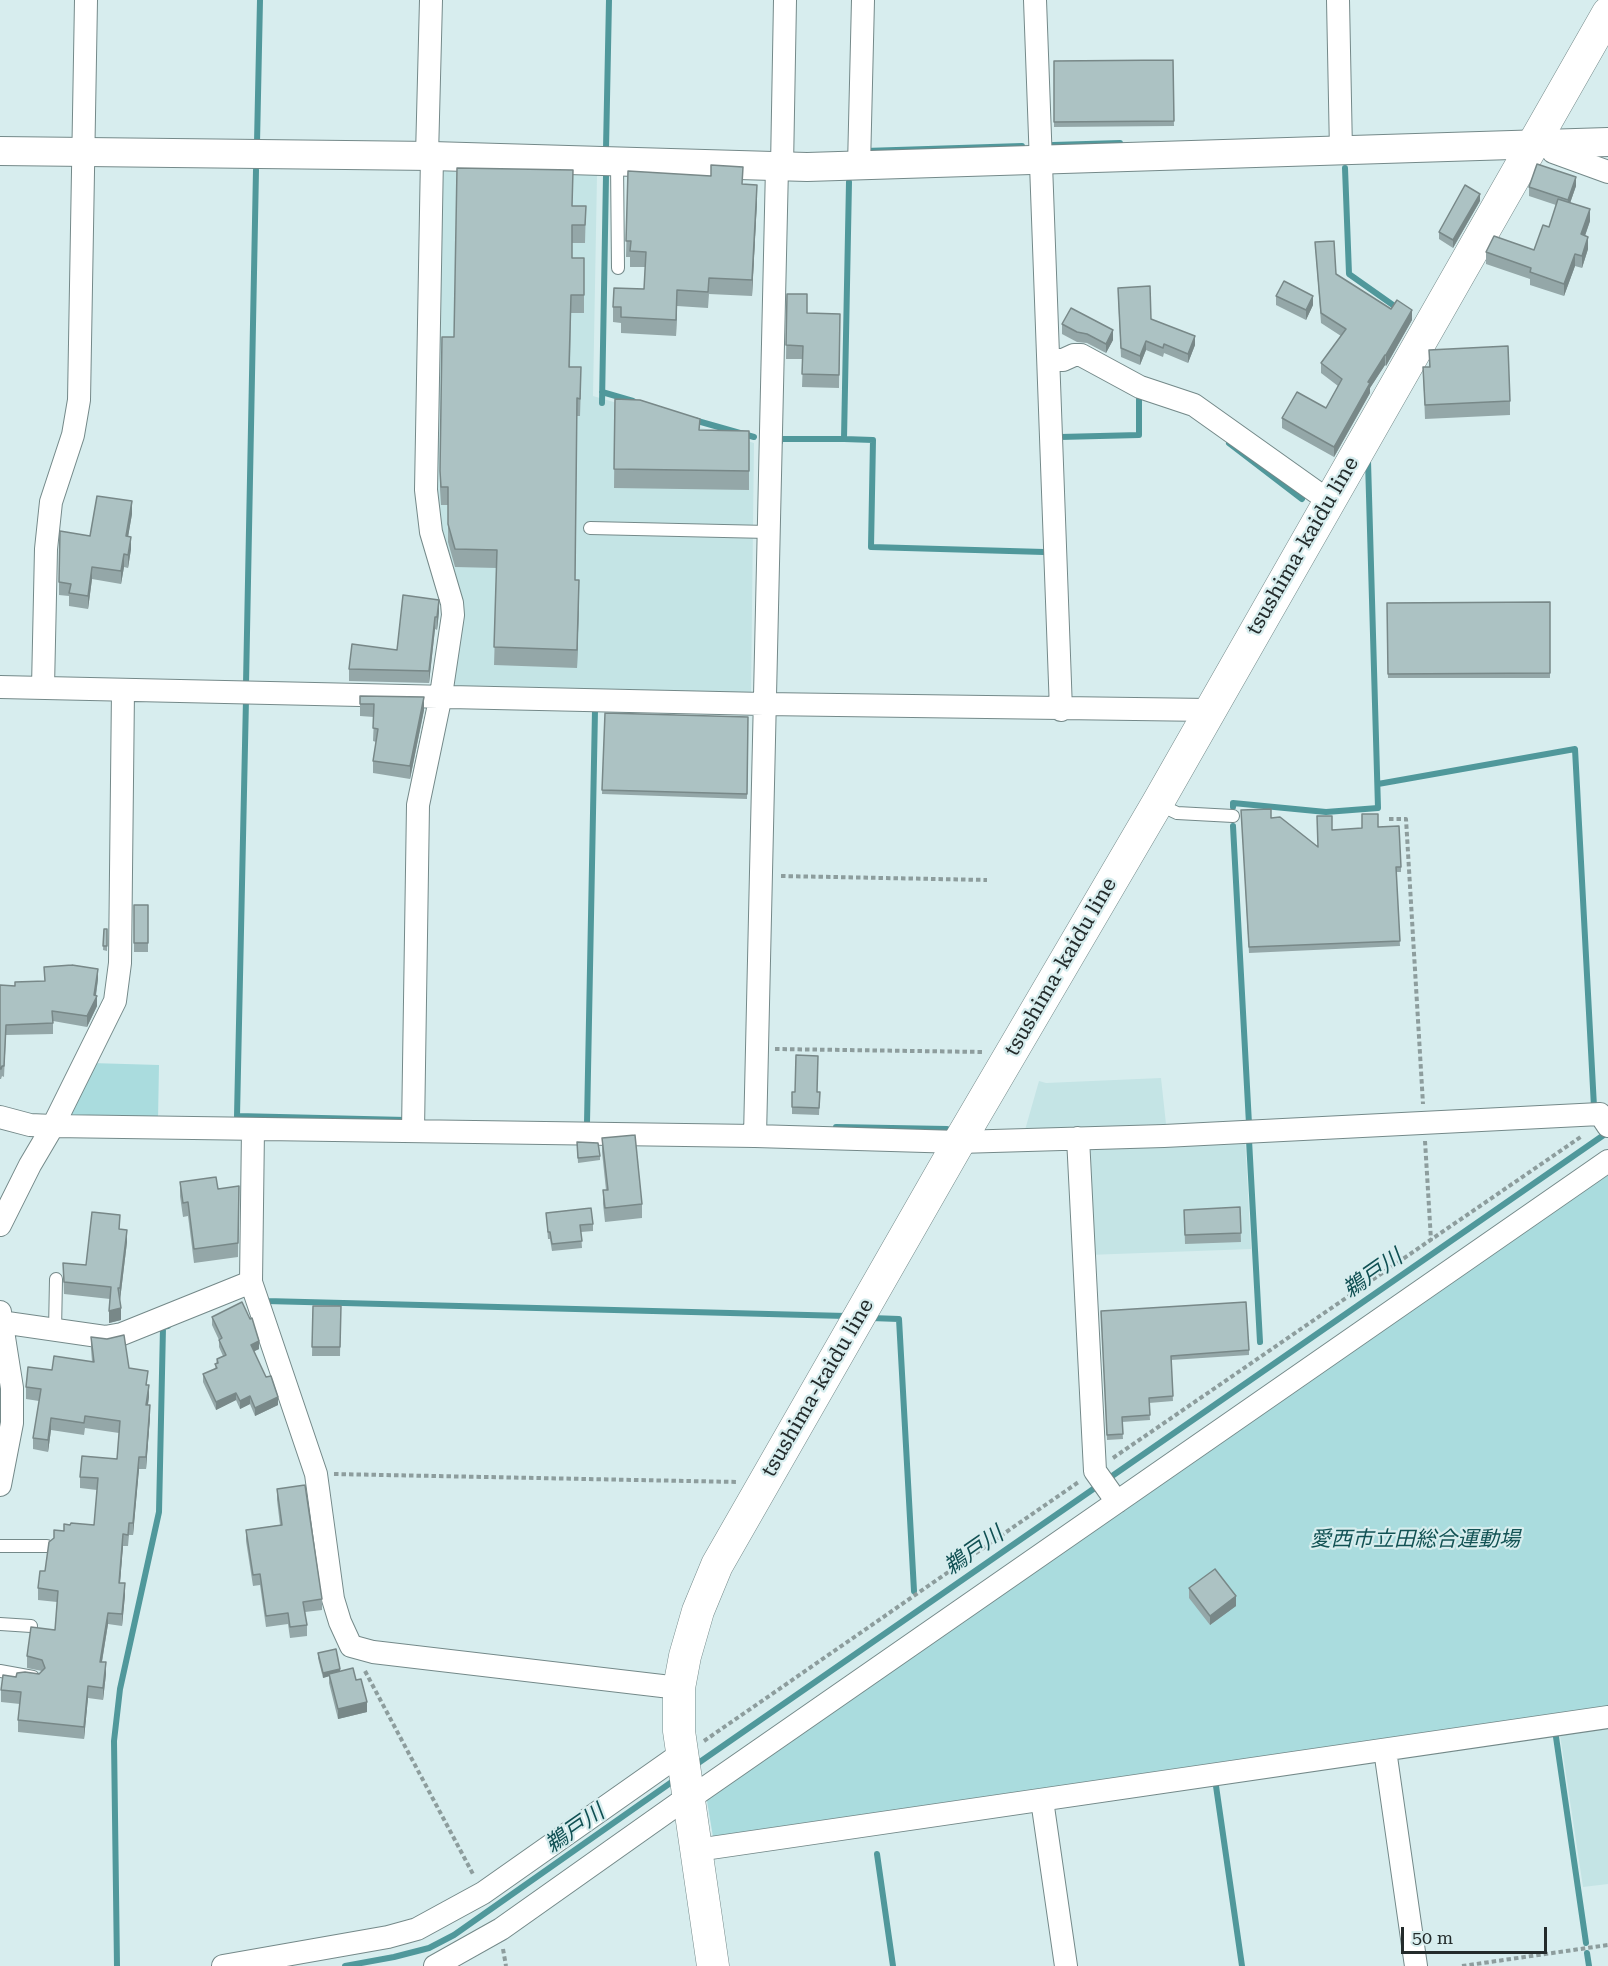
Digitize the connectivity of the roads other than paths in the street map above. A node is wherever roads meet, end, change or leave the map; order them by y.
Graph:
1 (86, 0) edge
2 (431, 0) edge
3 (785, 0) edge
4 (863, 0) edge
5 (1035, 0) edge
6 (1338, 0) edge
7 (1352, 0) edge
8 (1608, 14) edge
9 (1608, 142) edge
10 (1543, 148) junction
11 (1349, 150) junction
12 (0, 151) edge
13 (82, 152) junction
14 (430, 156) junction
15 (1040, 160) junction
16 (617, 162) junction
17 (859, 166) junction
18 (779, 167) junction
19 (1608, 172) edge
20 (618, 268) dead end
21 (1049, 360) junction
22 (1329, 501) junction
23 (590, 528) dead end
24 (768, 532) junction
25 (0, 687) edge
26 (43, 687) junction
27 (123, 690) junction
28 (441, 695) junction
29 (764, 704) junction
30 (1061, 710) junction
31 (1209, 710) junction
32 (1157, 804) junction
33 (1233, 816) dead end
34 (0, 1117) edge
35 (1606, 1122) edge
36 (53, 1125) junction
37 (253, 1129) junction
38 (413, 1131) junction
39 (754, 1136) junction
40 (1078, 1138) junction
41 (959, 1142) junction
42 (1608, 1161) edge
43 (0, 1222) edge
44 (56, 1279) dead end
45 (251, 1282) junction
46 (1, 1319) edge
47 (55, 1331) junction
48 (0, 1485) edge
49 (1115, 1499) junction
50 (0, 1546) edge
51 (47, 1546) edge
52 (0, 1624) edge
53 (31, 1626) edge
54 (0, 1671) edge
55 (37, 1678) edge
56 (679, 1688) junction
57 (1608, 1717) edge
58 (1385, 1750) junction
59 (682, 1754) junction
60 (688, 1795) junction
61 (1042, 1800) junction
62 (696, 1850) junction
63 (223, 1966) edge
64 (435, 1966) edge
65 (713, 1966) edge
66 (1066, 1966) edge
67 (1416, 1966) edge

1 - 13 street
2 - 14 street
3 - 18 street
4 - 17 street
5 - 15 street
6 - 11 street
7 - 11 street
8 - 10 main road, tsushima-kaidu line
9 - 10 street
10 - 11 street
10 - 19 street
10 - 22 main road, tsushima-kaidu line
11 - 15 street
12 - 13 street
13 - 14 street
13 - 26 street
14 - 16 street
14 - 28 street
15 - 17 street
15 - 21 street
16 - 18 street
16 - 20 lane
17 - 18 street
18 - 24 street
21 - 22 street
21 - 30 street
22 - 31 main road, tsushima-kaidu line
23 - 24 lane
24 - 29 street
25 - 26 street
26 - 27 street
27 - 28 street
27 - 36 street
28 - 29 street
28 - 38 street
29 - 30 street
29 - 39 street
30 - 31 street
31 - 32 main road, tsushima-kaidu line
32 - 33 lane
32 - 41 main road, tsushima-kaidu line
34 - 36 street
35 - 40 street
36 - 37 street
36 - 43 street
37 - 38 street
37 - 45 street
38 - 39 street
39 - 41 street
40 - 41 street
40 - 49 street
41 - 56 main road, tsushima-kaidu line
42 - 49 street
44 - 47 lane
45 - 47 street
45 - 56 street
46 - 47 street
46 - 48 street
49 - 60 street
50 - 51 lane
52 - 53 lane
54 - 55 lane
56 - 59 main road, tsushima-kaidu line
57 - 58 street
58 - 61 street
58 - 67 street
59 - 60 main road, tsushima-kaidu line
59 - 63 street
60 - 62 main road, tsushima-kaidu line
60 - 64 street
61 - 62 street
61 - 66 street
62 - 65 main road, tsushima-kaidu line

